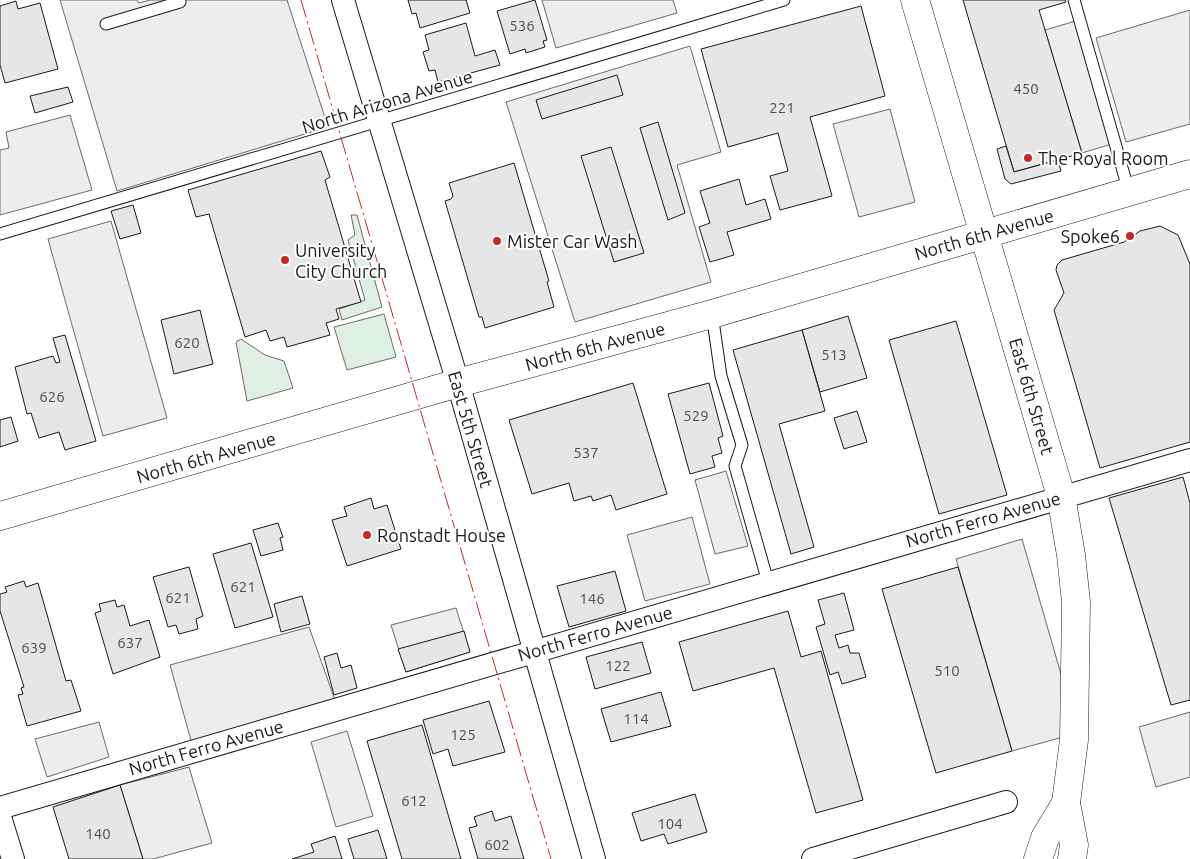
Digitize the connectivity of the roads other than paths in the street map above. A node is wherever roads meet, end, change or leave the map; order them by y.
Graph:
1 (343, 0) edge
2 (784, 0) edge
3 (915, 0) edge
4 (1074, 0) edge
5 (180, 2) dead end
6 (106, 24) dead end
7 (379, 122) junction
8 (1189, 177) edge
9 (1129, 192) junction
10 (985, 233) junction
11 (0, 234) edge
12 (712, 314) junction
13 (458, 383) junction
14 (1190, 460) edge
15 (1061, 496) junction
16 (0, 516) edge
17 (768, 582) junction
18 (534, 651) junction
19 (1006, 802) dead end
20 (1066, 804) junction
21 (0, 808) edge
22 (0, 817) edge
23 (13, 859) edge
24 (594, 859) edge
25 (813, 859) edge
26 (1038, 859) edge
27 (1072, 859) edge

1 - 7 street, East 5th Street
2 - 7 lane, North Arizona Avenue
3 - 10 main road, East 6th Street
4 - 9 lane
5 - 6 lane
7 - 11 lane, North Arizona Avenue
7 - 13 street, East 5th Street
8 - 9 main road, North 6th Avenue
9 - 10 main road, North 6th Avenue
10 - 12 main road, North 6th Avenue
10 - 15 main road, East 6th Street
12 - 13 main road, North 6th Avenue
12 - 17 lane
13 - 16 main road, North 6th Avenue
13 - 18 street, East 5th Street
14 - 15 street, North Ferro Avenue
15 - 17 street, North Ferro Avenue
15 - 20 main road, East 6th Street
17 - 18 street, North Ferro Avenue
18 - 21 street, North Ferro Avenue
18 - 24 street, East 5th Street
19 - 25 street
20 - 26 main road, East 6th Street
20 - 27 main road, East 6th Street
22 - 23 street

